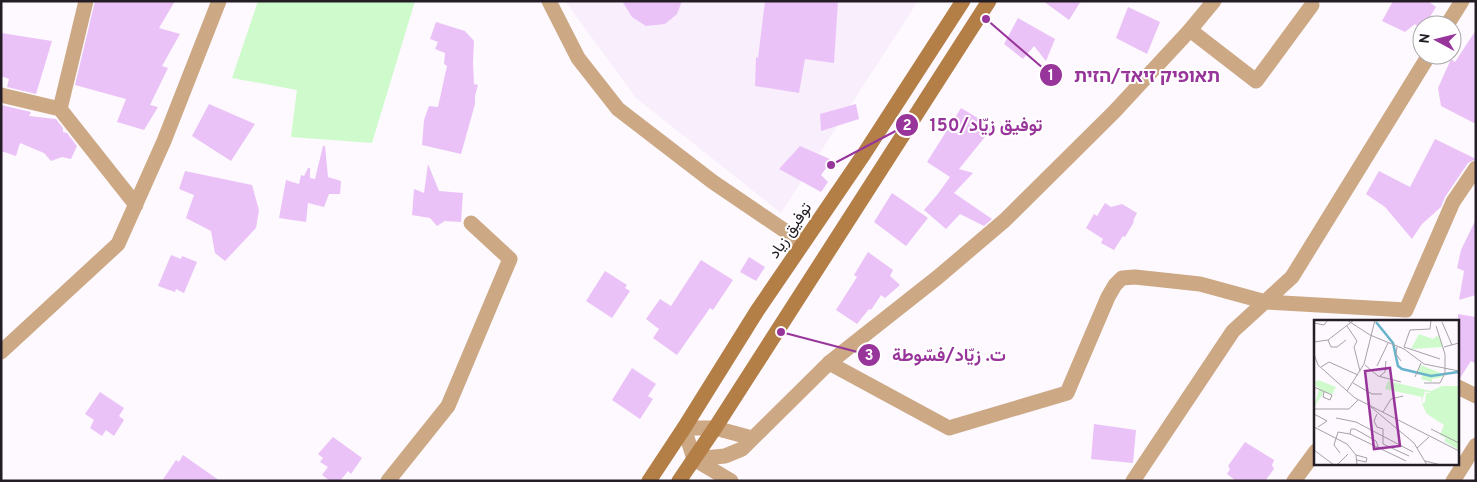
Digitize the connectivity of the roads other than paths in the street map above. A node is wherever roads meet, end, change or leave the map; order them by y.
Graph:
1 (86, 1) edge
2 (219, 1) edge
3 (549, 1) edge
4 (962, 1) edge
5 (989, 1) edge
6 (1214, 1) edge
7 (1462, 1) edge
8 (1312, 5) dead end
9 (1453, 15) edge
10 (1190, 30) junction
11 (1423, 65) edge
12 (1, 95) edge
13 (60, 109) junction
14 (1476, 168) edge
15 (136, 205) junction
16 (470, 223) dead end
17 (803, 244) junction
18 (1266, 302) junction
19 (1, 352) edge
20 (829, 364) junction
21 (1460, 388) edge
22 (1476, 396) edge
23 (684, 428) junction
24 (716, 428) junction
25 (752, 438) junction
26 (1476, 445) edge
27 (1314, 454) edge
28 (694, 459) junction
29 (388, 481) edge
30 (649, 481) edge
31 (679, 481) edge
32 (731, 481) edge
33 (1133, 481) edge
34 (1294, 481) edge
35 (1453, 481) edge

1 - 13 street
2 - 15 street
3 - 17 street
4 - 17 main road, توفيق زياد
5 - 24 main road
6 - 10 street
7 - 9 street
8 - 10 street
10 - 20 street
11 - 18 street
12 - 13 street
13 - 15 street
14 - 18 street
15 - 19 street
16 - 29 street
17 - 23 main road, توفيق زياد
18 - 20 street
18 - 33 street
20 - 25 street
21 - 22 street
23 - 24 street
23 - 28 street
23 - 30 main road, توفيق زياد
24 - 25 street
24 - 28 main road
25 - 28 street
26 - 35 street
27 - 34 street
28 - 31 main road
28 - 32 street

